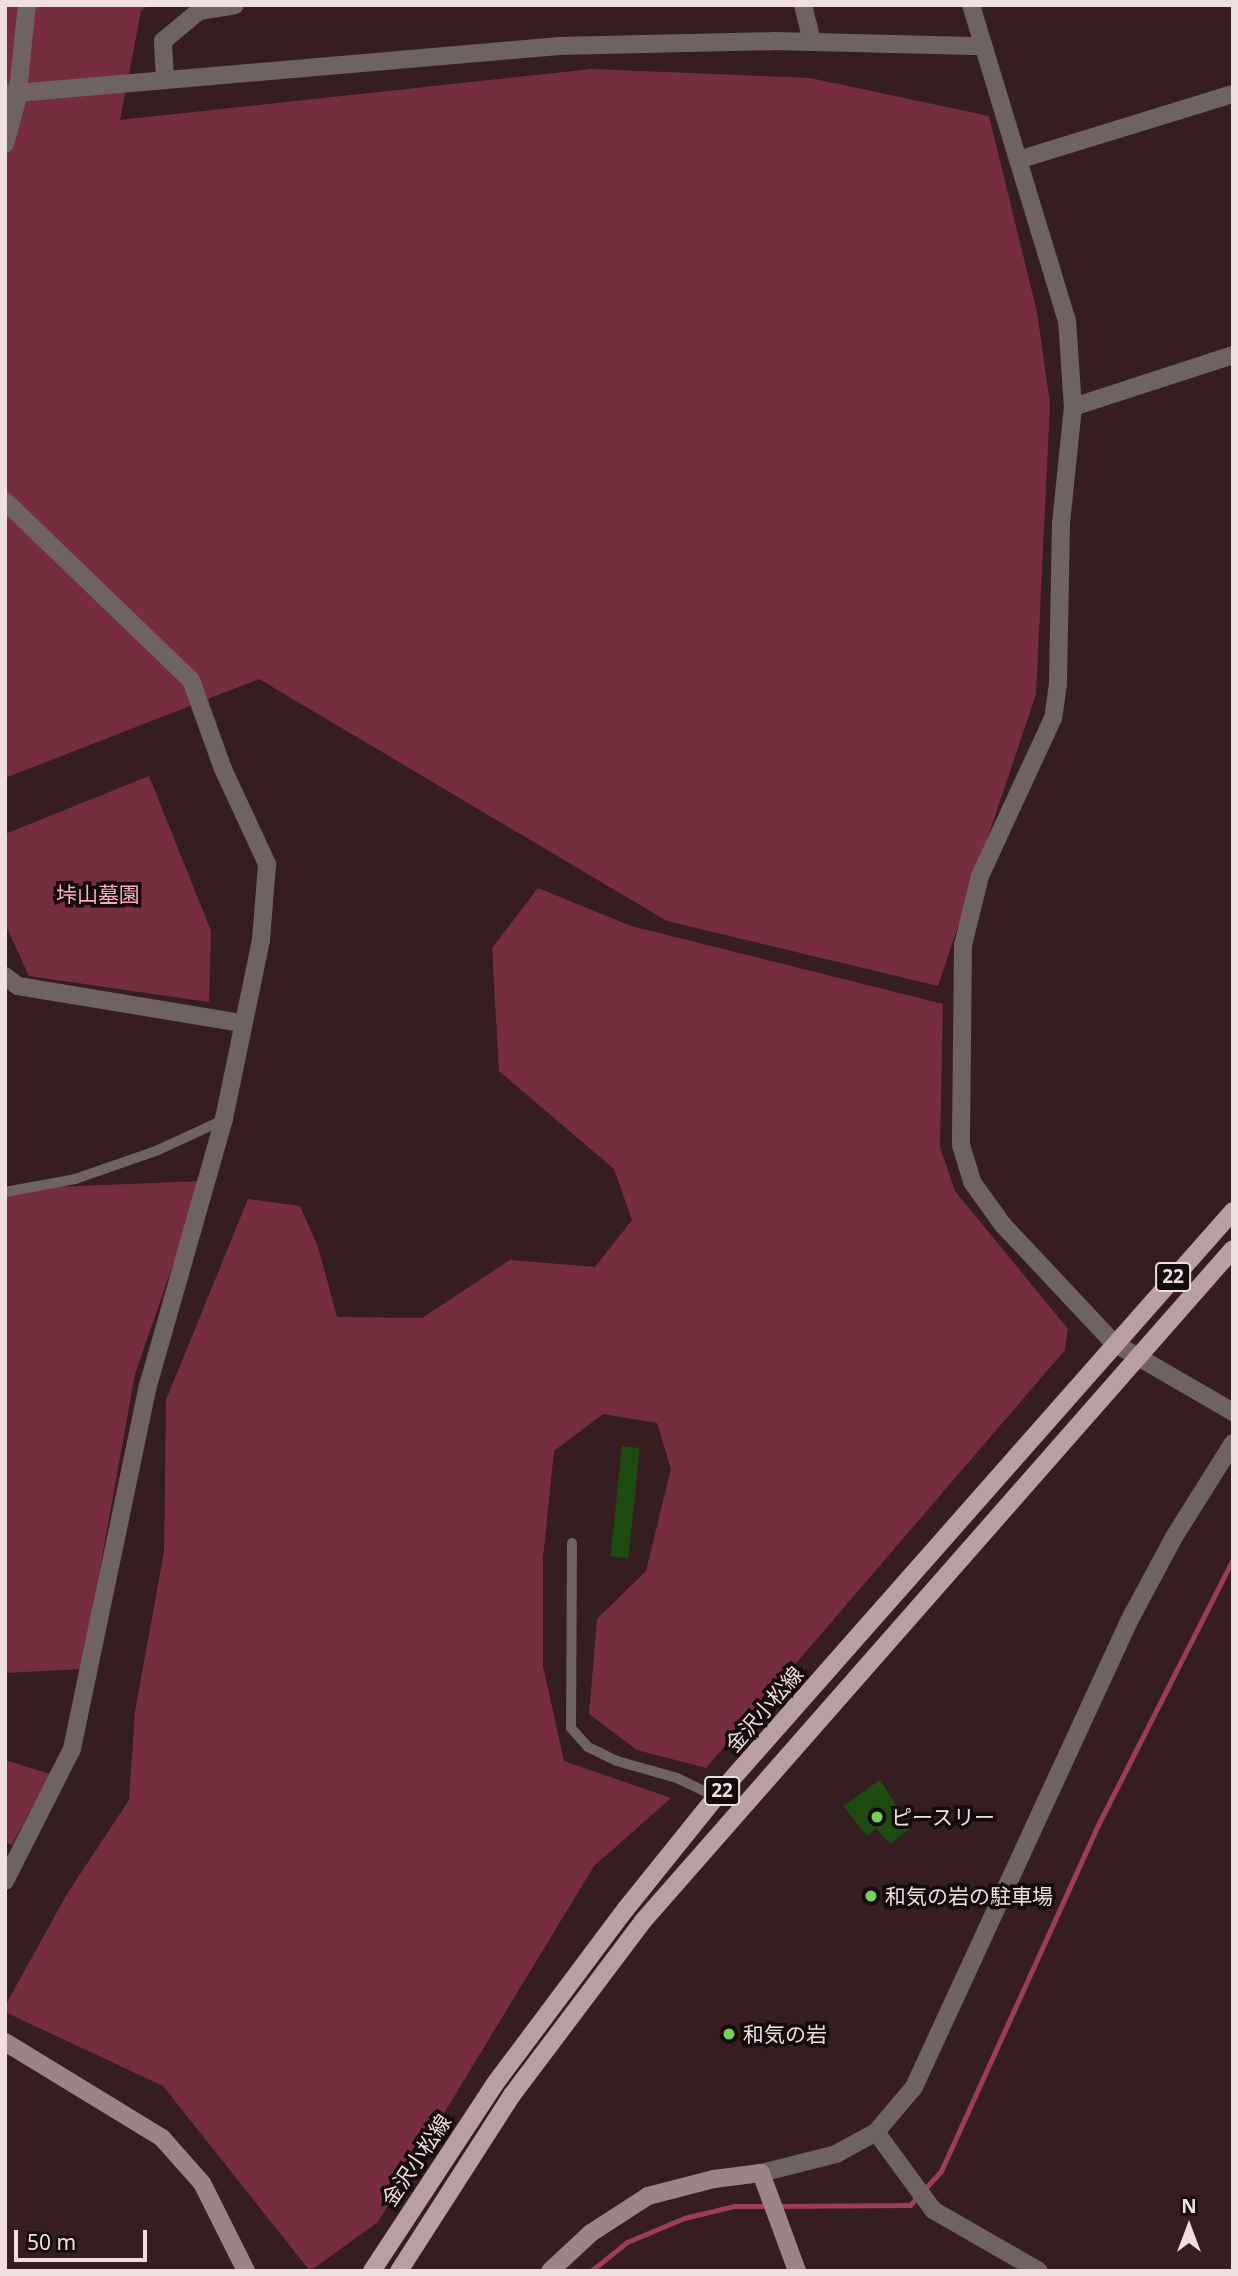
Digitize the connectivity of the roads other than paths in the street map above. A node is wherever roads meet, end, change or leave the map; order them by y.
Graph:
1 (27, 5) edge
2 (235, 5) edge
3 (803, 5) edge
4 (971, 5) edge
5 (811, 42) junction
6 (983, 46) junction
7 (165, 80) junction
8 (11, 94) edge
9 (1233, 94) edge
10 (5, 144) edge
11 (1018, 160) junction
12 (1233, 355) edge
13 (1073, 407) junction
14 (5, 501) edge
15 (5, 976) edge
16 (242, 1023) junction
17 (224, 1119) junction
18 (5, 1192) edge
19 (1233, 1211) edge
20 (1233, 1249) edge
21 (1114, 1343) junction
22 (1137, 1359) junction
23 (1233, 1412) edge
24 (1233, 1443) edge
25 (572, 1543) dead end
26 (716, 1797) junction
27 (5, 1881) edge
28 (5, 2042) edge
29 (876, 2132) junction
30 (763, 2180) junction
31 (246, 2271) edge
32 (372, 2271) edge
33 (399, 2271) edge
34 (550, 2271) edge
35 (797, 2271) edge
36 (1040, 2271) edge

1 - 8 street
2 - 7 street
3 - 5 street
4 - 6 street
5 - 6 street
5 - 7 street
6 - 11 street
7 - 8 street
8 - 10 street
9 - 11 street
11 - 13 street
12 - 13 street
13 - 21 street
14 - 16 street
15 - 16 street
16 - 17 street
17 - 18 lane
17 - 27 street
19 - 21 main road, 金沢小松線 / 22
20 - 22 main road, 金沢小松線 / 22
21 - 22 street
21 - 26 main road, 金沢小松線 / 22
22 - 23 street
22 - 33 main road, 金沢小松線 / 22
24 - 29 street
25 - 26 lane
26 - 32 main road, 金沢小松線 / 22
28 - 31 main road
29 - 30 street
29 - 36 street
30 - 34 main road
30 - 35 main road

